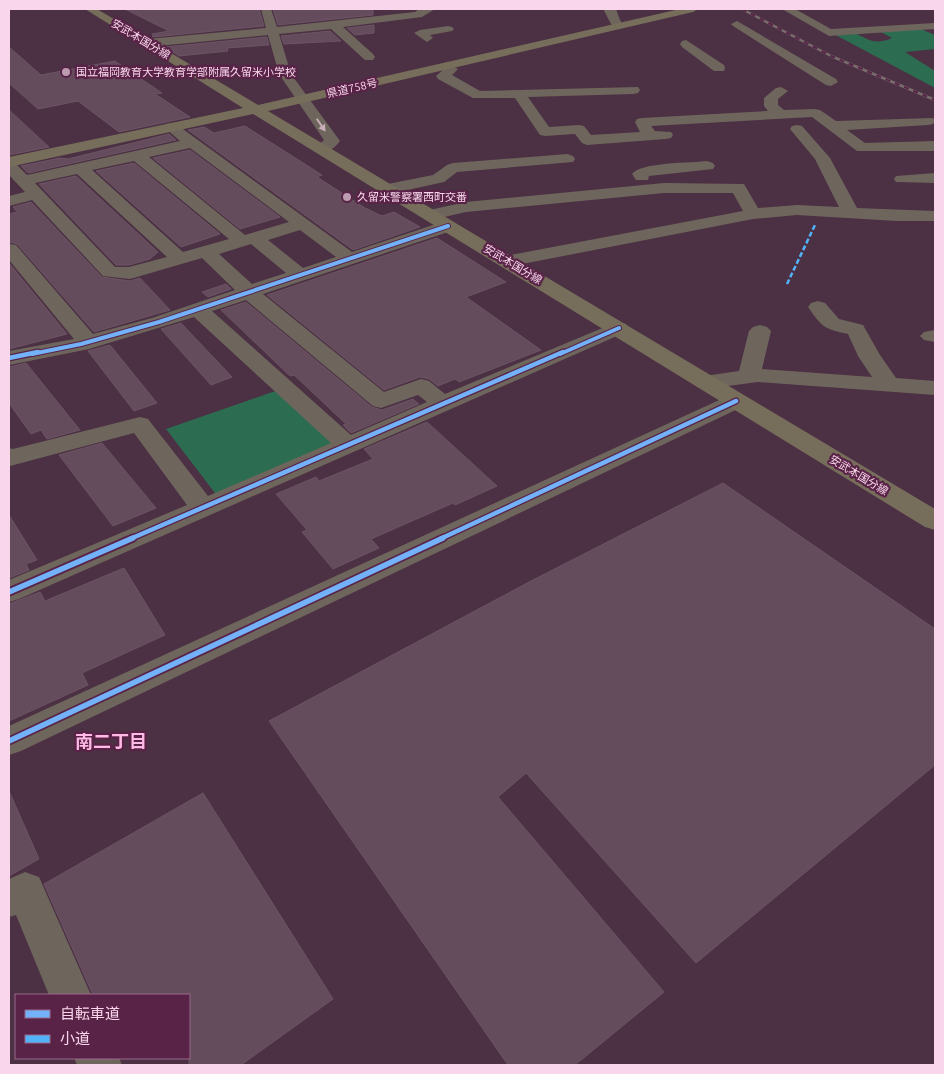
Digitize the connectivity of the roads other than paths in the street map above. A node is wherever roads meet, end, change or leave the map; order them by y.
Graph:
1 (90, 9) edge
2 (266, 9) edge
3 (608, 9) edge
4 (686, 9) edge
5 (788, 9) edge
6 (422, 10) edge
7 (737, 24) dead end
8 (334, 25) junction
9 (618, 26) junction
10 (935, 26) edge
11 (448, 29) dead end
12 (274, 32) junction
13 (427, 38) dead end
14 (148, 43) junction
15 (686, 44) dead end
16 (369, 58) dead end
17 (446, 66) junction
18 (719, 68) dead end
19 (831, 82) dead end
20 (633, 90) dead end
21 (781, 91) dead end
22 (518, 94) junction
23 (303, 99) junction
24 (855, 108) dead end
25 (255, 110) junction
26 (781, 115) junction
27 (928, 121) dead end
28 (874, 124) junction
29 (832, 126) junction
30 (171, 127) junction
31 (797, 129) dead end
32 (685, 134) dead end
33 (650, 136) junction
34 (192, 142) junction
35 (935, 146) edge
36 (322, 150) junction
37 (136, 155) junction
38 (567, 159) dead end
39 (9, 164) edge
40 (706, 166) dead end
41 (80, 168) junction
42 (935, 178) edge
43 (902, 179) dead end
44 (389, 189) junction
45 (653, 189) junction
46 (626, 192) junction
47 (19, 193) edge
48 (640, 204) dead end
49 (753, 214) junction
50 (851, 214) junction
51 (935, 216) edge
52 (653, 217) dead end
53 (439, 220) junction
54 (303, 224) junction
55 (667, 230) junction
56 (249, 239) junction
57 (9, 249) edge
58 (206, 252) junction
59 (350, 258) junction
60 (180, 259) junction
61 (507, 260) junction
62 (300, 275) junction
63 (249, 292) junction
64 (818, 308) dead end
65 (197, 309) junction
66 (619, 328) junction
67 (760, 331) dead end
68 (88, 342) junction
69 (9, 358) edge
70 (749, 376) junction
71 (705, 382) junction
72 (889, 384) junction
73 (935, 388) edge
74 (736, 401) junction
75 (443, 404) junction
76 (348, 445) junction
77 (9, 456) edge
78 (203, 508) junction
79 (935, 521) edge
80 (9, 592) edge
81 (9, 741) edge
82 (9, 899) edge
83 (70, 994) edge

1 - 14 main road, 安武本国分線
2 - 12 street
3 - 9 street
4 - 9 main road, 県道758号
5 - 10 street
6 - 8 street
7 - 19 street
8 - 12 street
8 - 16 street
9 - 17 main road, 県道758号
11 - 13 street
12 - 14 street
12 - 23 street
14 - 25 main road, 安武本国分線
15 - 18 street
17 - 22 street
17 - 23 main road, 県道758号
20 - 22 street
21 - 26 street
22 - 33 street
23 - 25 main road, 県道758号
23 -> 36 street
24 - 28 street
25 - 30 main road, 県道758号
25 - 36 main road, 安武本国分線
26 - 29 street
26 - 33 street
27 - 28 street
28 - 29 street
29 - 35 street
30 - 34 street
30 - 39 main road, 県道758号
31 - 50 street
32 - 33 street
34 - 37 street
34 - 54 street
36 - 44 main road, 安武本国分線
37 - 41 street
37 - 56 street
38 - 44 street
39 - 47 street
40 - 45 street
41 - 47 street
41 - 60 street
42 - 43 street
44 - 53 main road, 安武本国分線
45 - 46 street
45 - 49 street
46 - 48 street
46 - 53 street
47 - 60 street
49 - 50 street
49 - 55 street
50 - 51 street
52 - 55 street
53 - 59 street
53 - 61 main road, 安武本国分線
54 - 56 street
54 - 59 street
55 - 61 street
56 - 58 street
56 - 62 street
57 - 68 street
58 - 60 street
58 - 63 street
59 - 62 street
61 - 66 main road, 安武本国分線
62 - 63 street
63 - 65 street
63 - 75 street
64 - 72 street
65 - 68 street
65 - 76 street
66 - 71 main road, 安武本国分線
66 - 75 street
67 - 70 street
68 - 69 street
70 - 71 street
70 - 72 street
71 - 74 main road, 安武本国分線
72 - 73 street
74 - 79 main road, 安武本国分線
74 - 81 street
75 - 76 street
76 - 78 street
77 - 78 street
78 - 80 street
82 - 83 street

